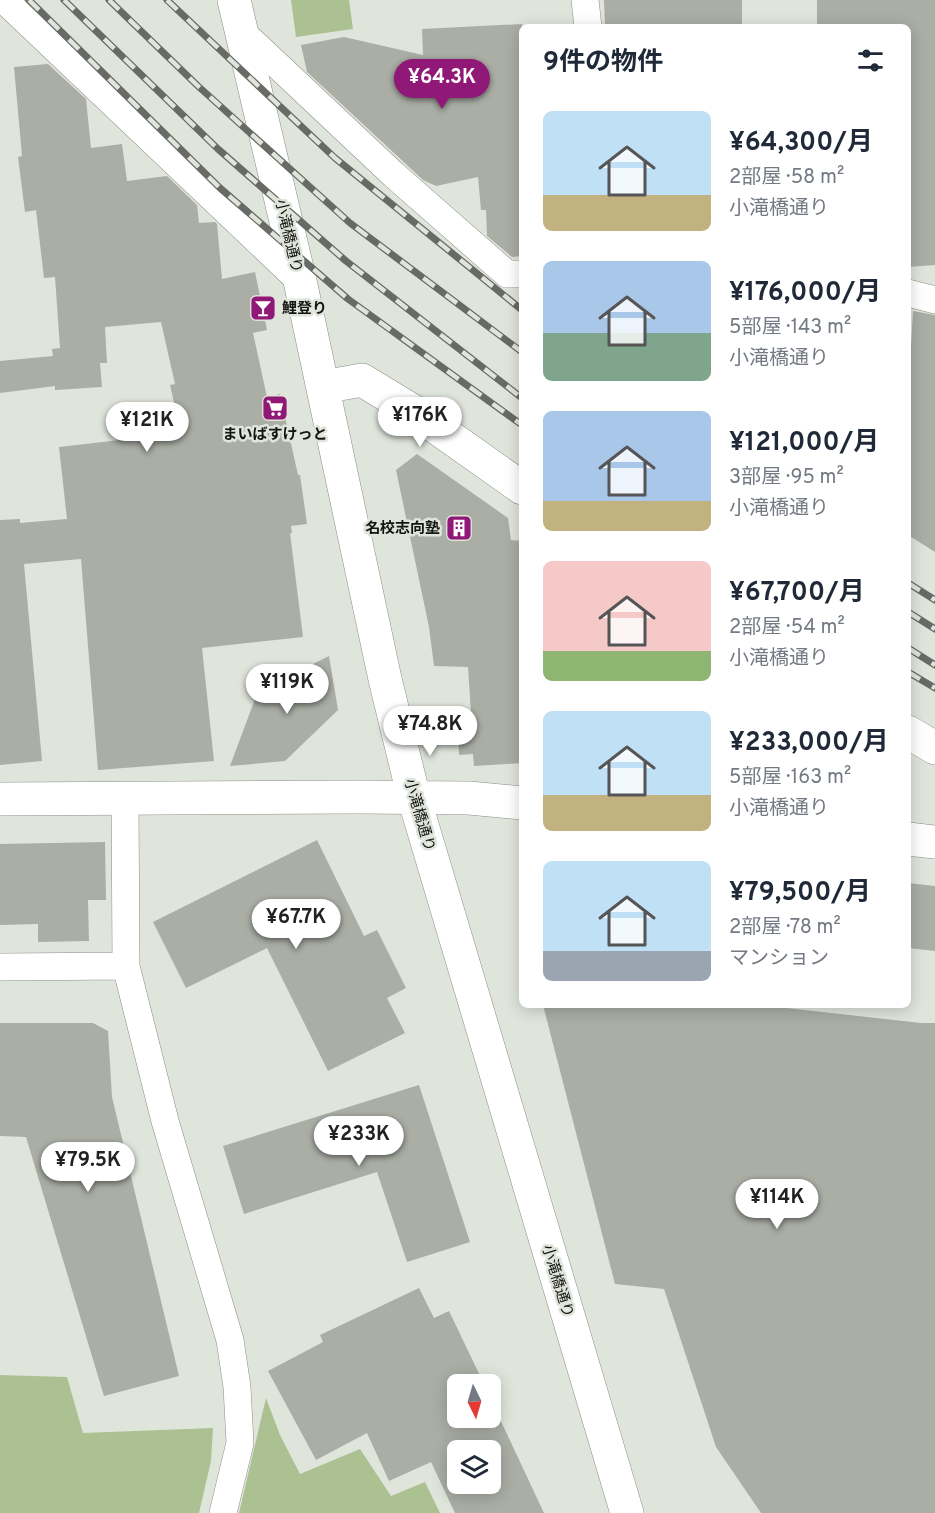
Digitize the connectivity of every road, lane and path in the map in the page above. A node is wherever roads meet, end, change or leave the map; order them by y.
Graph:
1 (4, 0) edge
2 (234, 0) edge
3 (585, 0) edge
4 (588, 24) edge
5 (241, 31) junction
6 (519, 274) edge
7 (300, 281) junction
8 (911, 294) edge
9 (935, 300) edge
10 (322, 387) junction
11 (519, 486) edge
12 (911, 734) edge
13 (935, 748) edge
14 (125, 797) junction
15 (414, 798) junction
16 (0, 799) edge
17 (519, 803) edge
18 (911, 839) edge
19 (935, 842) edge
20 (126, 966) junction
21 (0, 967) edge
22 (223, 1513) edge
23 (627, 1513) edge

1 - 7 street
2 - 5 street, 小滝橋通り
3 - 4 street
5 - 6 street
5 - 7 street, 小滝橋通り
7 - 10 street, 小滝橋通り
8 - 9 street
10 - 11 street
10 - 15 street, 小滝橋通り
12 - 13 street
14 - 15 street
14 - 16 street
14 - 20 street
15 - 17 street
15 - 23 street, 小滝橋通り
18 - 19 street
20 - 21 street
20 - 22 street

